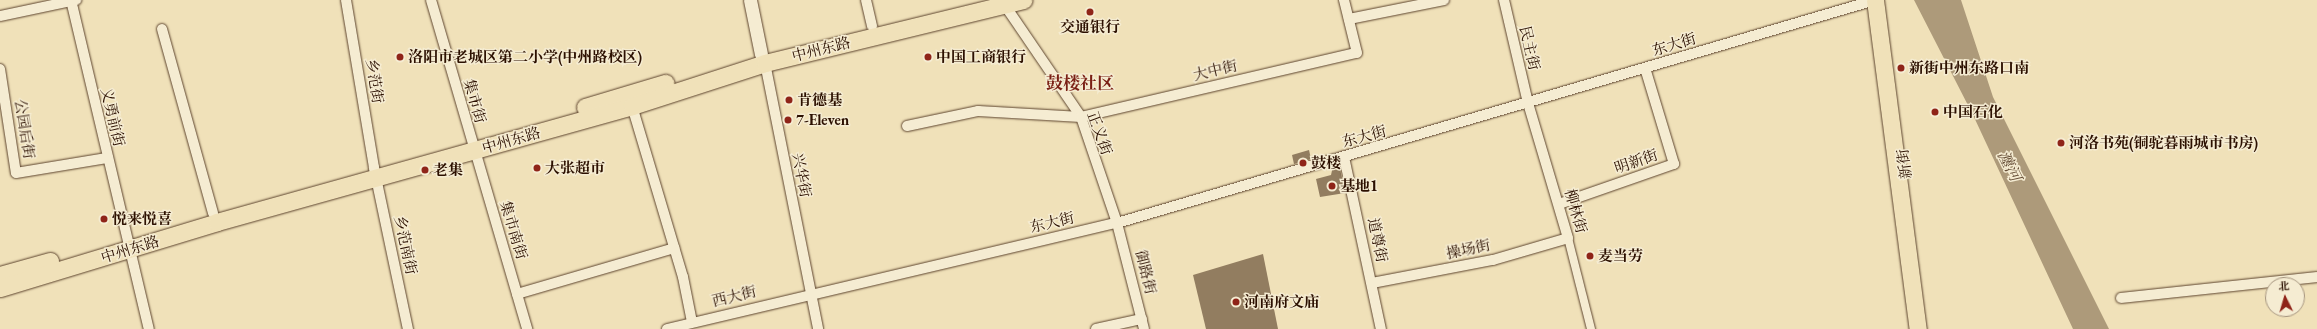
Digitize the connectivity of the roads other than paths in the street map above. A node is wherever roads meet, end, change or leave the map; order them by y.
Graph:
1 (73, 0) edge
2 (346, 0) edge
3 (431, 0) edge
4 (750, 0) edge
5 (758, 0) edge
6 (866, 0) edge
7 (985, 0) edge
8 (1023, 0) edge
9 (1344, 0) edge
10 (1444, 0) edge
11 (1504, 0) edge
12 (1875, 0) edge
13 (1884, 0) edge
14 (1003, 2) edge
15 (0, 16) edge
16 (1349, 19) junction
17 (872, 26) junction
18 (162, 29) dead end
19 (765, 57) junction
20 (1645, 68) junction
21 (0, 69) edge
22 (1528, 103) junction
23 (632, 106) junction
24 (1085, 117) junction
25 (907, 126) dead end
26 (472, 146) junction
27 (1344, 157) junction
28 (107, 158) junction
29 (375, 172) junction
30 (1559, 204) junction
31 (213, 213) junction
32 (1117, 223) junction
33 (1568, 238) junction
34 (127, 245) junction
35 (674, 248) junction
36 (0, 275) edge
37 (2317, 277) edge
38 (1372, 284) junction
39 (0, 288) edge
40 (809, 293) junction
41 (517, 294) junction
42 (2120, 298) dead end
43 (1142, 319) junction
44 (692, 322) junction
45 (149, 329) edge
46 (408, 329) edge
47 (527, 329) edge
48 (667, 329) edge
49 (818, 329) edge
50 (1096, 329) edge
51 (1144, 329) edge
52 (1381, 329) edge
53 (1591, 329) edge
54 (1918, 329) edge
55 (1924, 329) edge

1 - 15 street
1 - 28 street, 义勇前街
2 - 29 street, 乡范街
3 - 26 street, 集市街
4 - 19 street
5 - 19 street
6 - 17 street
7 - 17 main road, 中州东路
8 - 14 main road, 中州东路
9 - 16 street
10 - 16 street
11 - 22 street, 民主街
12 - 20 street, 东大街
12 - 54 main road
13 - 55 main road, 新街
14 - 19 main road, 中州东路
14 - 24 street, 正义街
16 - 24 street, 大中街
17 - 19 main road, 中州东路
18 - 31 street
19 - 23 main road, 中州东路
19 - 26 main road, 中州东路
19 - 40 street, 兴华街
20 - 22 street, 东大街
20 - 30 street, 明新街
21 - 28 street, 公园后街
22 - 27 street, 东大街
22 - 30 street, 柳林街
23 - 26 main road, 中州东路
23 - 35 street
24 - 25 street, 大中街
24 - 32 street, 正义街
26 - 29 main road, 中州东路
26 - 41 street, 集市南街
27 - 32 street, 东大街
27 - 38 street, 道尊街
28 - 34 street, 义勇前街
29 - 31 main road, 中州东路
29 - 34 main road, 中州东路
29 - 46 street, 乡范南街
30 - 33 street, 柳林街
31 - 34 main road, 中州东路
32 - 40 street, 东大街
32 - 43 street, 御路街
33 - 38 street, 操场街
33 - 53 street, 柳林街
34 - 36 main road, 中州东路
34 - 39 main road, 中州东路
34 - 45 street, 义勇前街
35 - 41 street
35 - 44 street
37 - 42 street
38 - 52 street, 道尊街
40 - 44 street, 西大街
40 - 49 street, 兴华街
41 - 47 street, 集市南街
43 - 50 street
43 - 51 street, 御路街
44 - 48 street, 西大街

